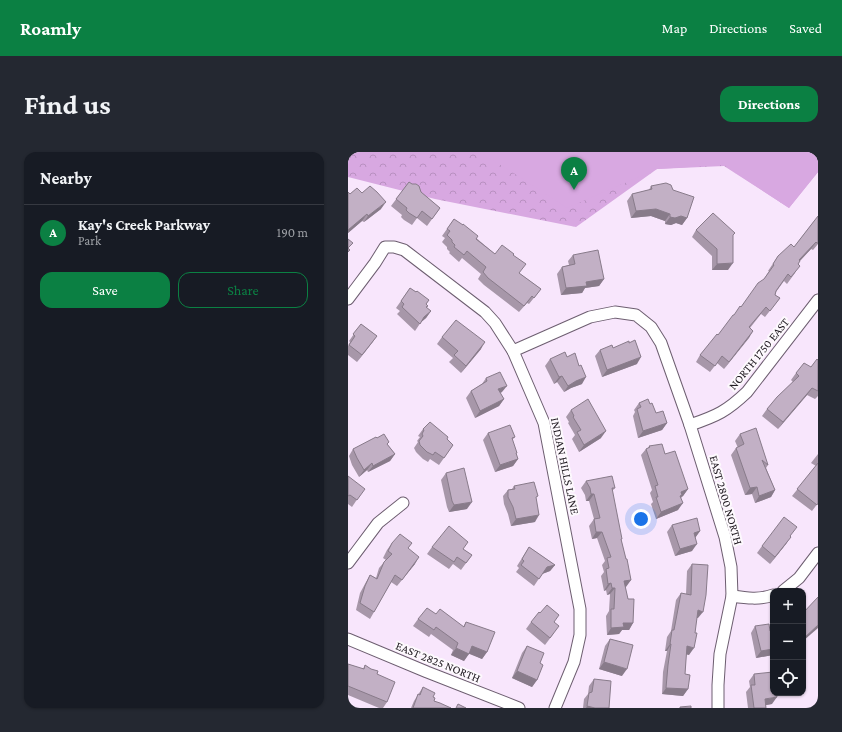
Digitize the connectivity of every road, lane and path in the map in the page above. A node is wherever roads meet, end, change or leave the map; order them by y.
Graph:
1 (348, 299) edge
2 (818, 300) edge
3 (513, 350) junction
4 (690, 425) junction
5 (403, 504) dead end
6 (818, 553) edge
7 (348, 563) edge
8 (787, 588) edge
9 (732, 596) junction
10 (770, 596) edge
11 (348, 639) edge
12 (519, 708) edge
13 (555, 708) edge
14 (718, 708) edge

1 - 3 street, INDIAN HILLS LANE
2 - 4 street, NORTH 1750 EAST
3 - 4 street, EAST 2800 NORTH
3 - 13 street, INDIAN HILLS LANE
4 - 9 street, EAST 2800 NORTH
5 - 7 street
6 - 8 street
9 - 10 street
9 - 14 street, EAST 2800 NORTH
11 - 12 street, EAST 2825 NORTH

